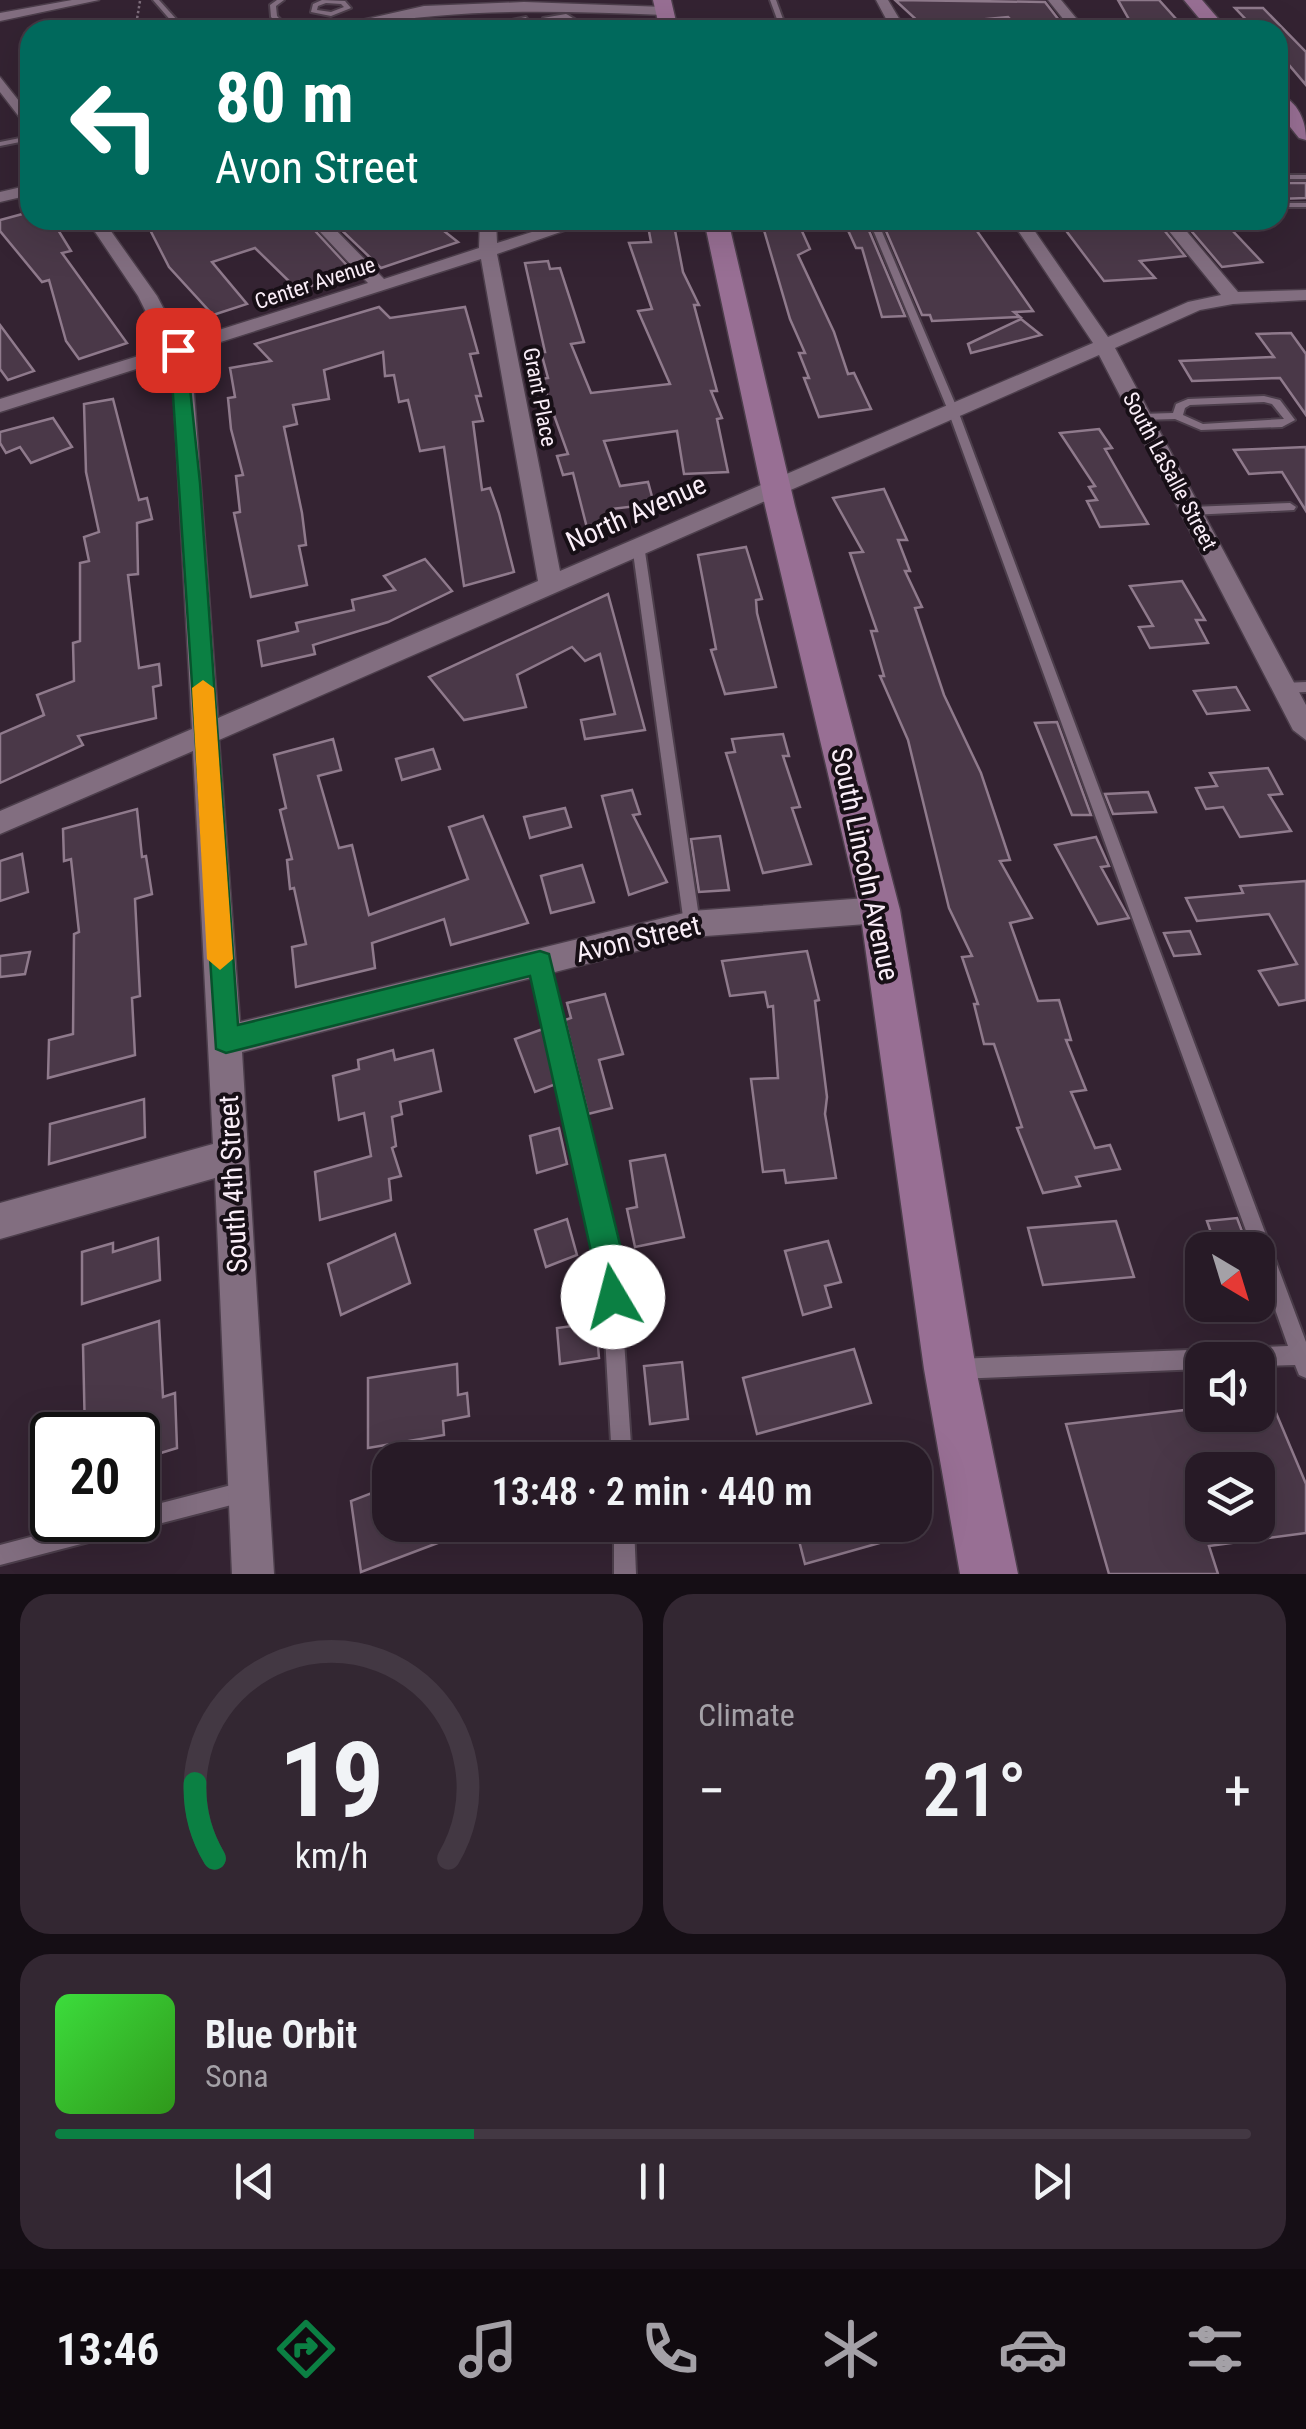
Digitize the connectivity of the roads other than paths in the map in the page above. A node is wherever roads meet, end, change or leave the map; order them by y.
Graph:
1 (92, 0) edge
2 (159, 0) edge
3 (281, 0) edge
4 (331, 0) edge
5 (1054, 0) edge
6 (1193, 0) edge
7 (664, 5) edge
8 (562, 10) junction
9 (342, 12) junction
10 (525, 12) junction
11 (0, 17) edge
12 (378, 19) edge
13 (176, 20) edge
14 (277, 20) edge
15 (353, 20) edge
16 (500, 20) edge
17 (524, 20) edge
18 (546, 20) edge
19 (576, 20) edge
20 (1071, 20) edge
21 (1210, 20) edge
22 (3, 90) edge
23 (1288, 112) edge
24 (20, 113) edge
25 (1306, 134) edge
26 (100, 230) edge
27 (327, 230) edge
28 (488, 230) edge
29 (556, 230) edge
30 (718, 230) edge
31 (877, 230) edge
32 (1026, 230) edge
33 (1176, 230) edge
34 (488, 252) junction
35 (381, 286) junction
36 (1306, 295) edge
37 (1233, 298) junction
38 (1103, 344) junction
39 (178, 350) junction
40 (1, 404) edge
41 (952, 408) junction
42 (1178, 416) junction
43 (1142, 417) junction
44 (776, 485) junction
45 (1290, 508) dead end
46 (1191, 512) junction
47 (638, 545) junction
48 (550, 583) junction
49 (1295, 688) edge
50 (1306, 730) edge
51 (204, 733) junction
52 (0, 823) edge
53 (880, 910) junction
54 (692, 924) junction
55 (540, 962) junction
56 (226, 1041) junction
57 (230, 1158) junction
58 (0, 1222) edge
59 (1304, 1361) edge
60 (950, 1370) junction
61 (621, 1442) edge
62 (251, 1490) junction
63 (160, 1514) edge
64 (51, 1542) edge
65 (624, 1542) edge
66 (0, 1555) edge
67 (252, 1574) edge
68 (625, 1574) edge
69 (989, 1574) edge

1 - 11 street
2 - 13 lane
3 - 14 lane
4 - 9 lane
4 - 9 lane
5 - 20 street
6 - 21 street
7 - 8 street
8 - 10 street
8 - 18 lane
8 - 19 lane
9 - 15 lane
10 - 12 street
10 - 16 lane
10 - 17 lane
22 - 24 street
23 - 25 street
26 - 39 street, South 4th Street
27 - 35 street
28 - 34 street, Grant Place
29 - 34 street, Center Avenue
30 - 44 street, South Lincoln Avenue
31 - 41 lane
32 - 38 street, South LaSalle Street
33 - 37 street
34 - 35 street, Center Avenue
34 - 48 street, Grant Place
35 - 39 street, Center Avenue
36 - 37 street, North Avenue
37 - 38 street, North Avenue
38 - 41 street, North Avenue
38 - 43 street, South LaSalle Street
39 - 40 street, Center Avenue
39 - 51 street, South 4th Street
41 - 44 street, North Avenue
41 - 59 lane
42 - 42 lane
42 - 43 lane
43 - 46 street, South LaSalle Street
44 - 47 street, North Avenue
44 - 53 street, South Lincoln Avenue
45 - 46 lane
46 - 49 street, South LaSalle Street
47 - 48 street, North Avenue
47 - 54 lane
48 - 51 street, North Avenue
49 - 50 street, South LaSalle Street
51 - 52 street, North Avenue
51 - 56 street, South 4th Street
53 - 54 street, Avon Street
53 - 60 street, South Lincoln Avenue
54 - 55 street, Avon Street
55 - 56 street, Avon Street
55 - 61 lane
56 - 57 street, South 4th Street
57 - 58 street
57 - 62 street, South 4th Street
59 - 60 lane
60 - 69 street, South Lincoln Avenue
62 - 63 lane
62 - 67 street, South 4th Street
64 - 66 lane
65 - 68 lane

